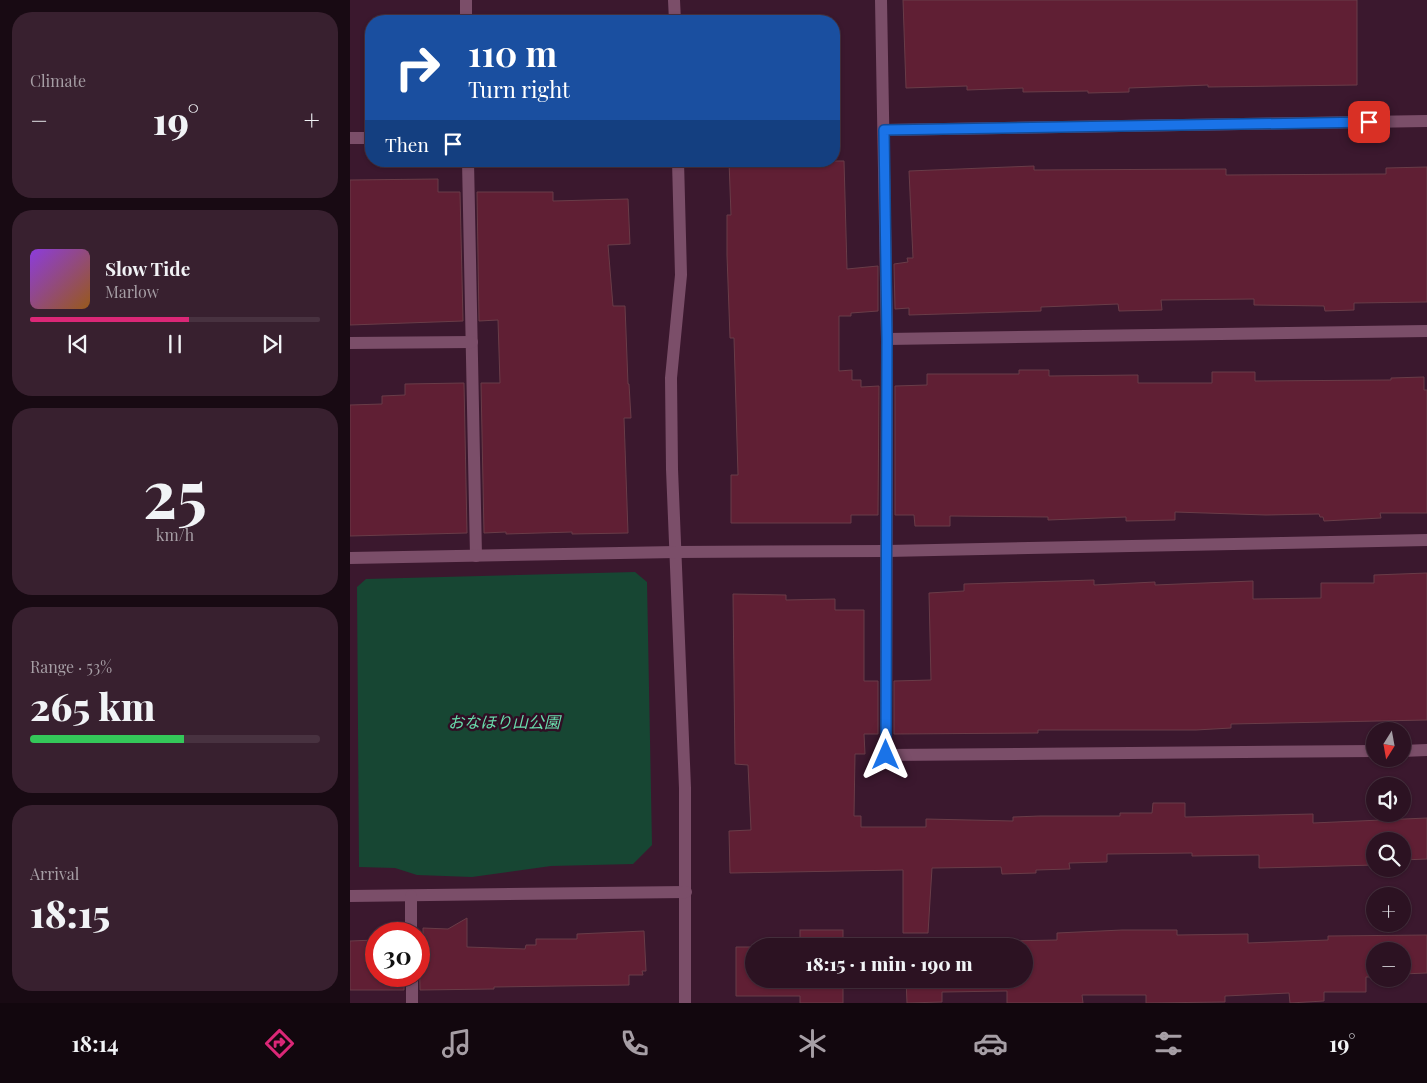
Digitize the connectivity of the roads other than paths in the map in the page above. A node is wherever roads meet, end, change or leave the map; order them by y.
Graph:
1 (466, 0) edge
2 (674, 0) edge
3 (881, 0) edge
4 (466, 15) edge
5 (675, 15) edge
6 (1427, 121) edge
7 (884, 130) junction
8 (350, 138) edge
9 (365, 138) edge
10 (468, 167) edge
11 (678, 167) edge
12 (1427, 331) edge
13 (887, 339) junction
14 (472, 342) junction
15 (350, 343) edge
16 (1427, 540) edge
17 (887, 551) junction
18 (676, 552) junction
19 (476, 556) junction
20 (350, 558) edge
21 (1427, 750) edge
22 (1366, 751) edge
23 (1411, 751) edge
24 (686, 892) junction
25 (350, 896) edge
26 (410, 896) junction
27 (411, 922) edge
28 (412, 987) edge
29 (412, 1003) edge
30 (686, 1003) edge

1 - 4 street
2 - 5 street
3 - 7 street
6 - 7 street
7 - 13 street
8 - 9 street
10 - 14 street
11 - 18 street
12 - 13 street
13 - 17 street
14 - 15 street
14 - 19 street
16 - 17 street
17 - 18 street
17 - 22 street
18 - 19 street
18 - 24 street
19 - 20 street
21 - 23 street
24 - 26 street
24 - 30 street
25 - 26 street
26 - 27 street
28 - 29 street

